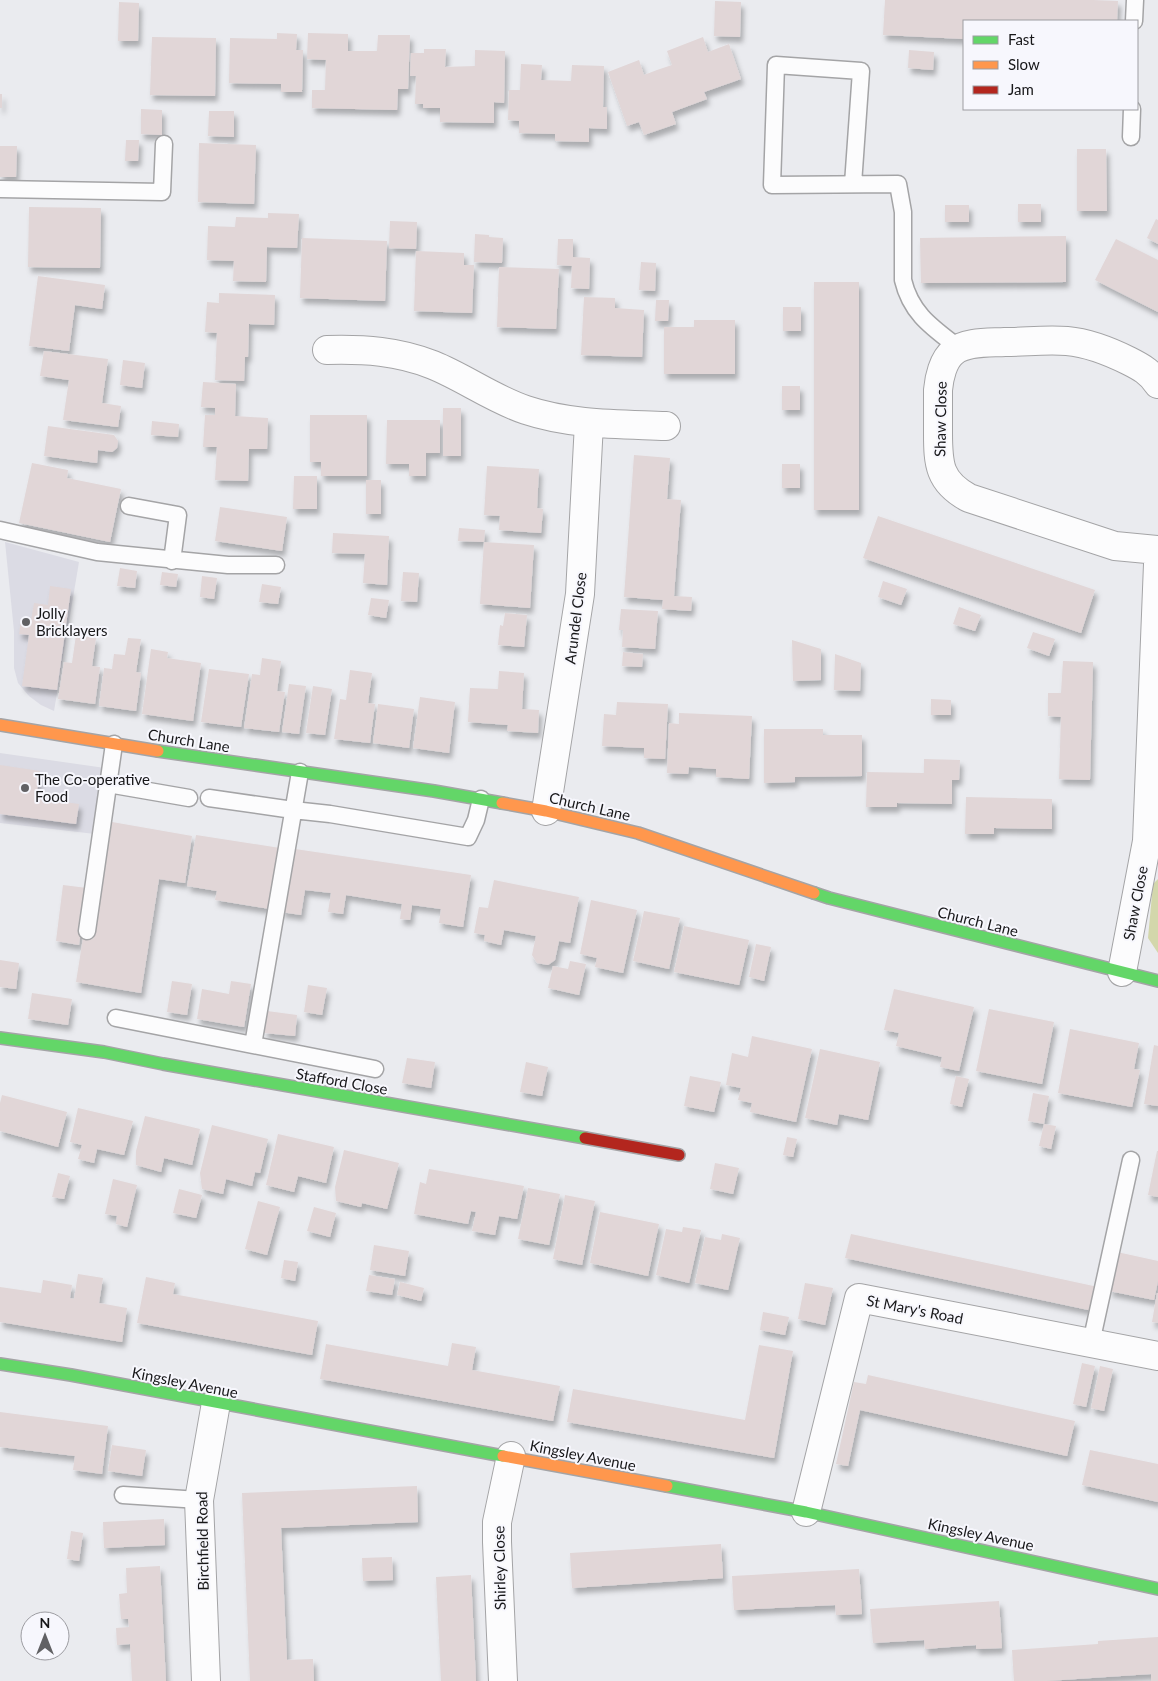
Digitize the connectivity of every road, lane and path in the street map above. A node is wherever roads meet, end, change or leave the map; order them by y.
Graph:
1 (1135, 0) edge
2 (1134, 20) edge
3 (1132, 110) edge
4 (1131, 137) dead end
5 (164, 144) dead end
6 (853, 184) junction
7 (0, 189) edge
8 (959, 348) junction
9 (328, 350) dead end
10 (1158, 384) edge
11 (589, 423) junction
12 (666, 426) dead end
13 (129, 506) dead end
14 (0, 530) edge
15 (1158, 550) edge
16 (172, 561) junction
17 (1158, 564) edge
18 (276, 565) dead end
19 (0, 725) edge
20 (114, 744) junction
21 (300, 772) junction
22 (108, 784) junction
23 (189, 798) dead end
24 (209, 798) dead end
25 (481, 799) junction
26 (293, 810) junction
27 (546, 811) junction
28 (1152, 842) edge
29 (87, 931) dead end
30 (1122, 972) junction
31 (1158, 981) edge
32 (116, 1018) dead end
33 (0, 1038) edge
34 (253, 1046) junction
35 (375, 1069) dead end
36 (679, 1155) dead end
37 (1131, 1160) dead end
38 (1091, 1343) junction
39 (1158, 1356) edge
40 (0, 1364) edge
41 (216, 1403) junction
42 (511, 1456) junction
43 (123, 1496) dead end
44 (199, 1500) junction
45 (806, 1512) junction
46 (1158, 1588) edge
47 (206, 1681) edge
48 (502, 1681) edge

1 - 2 lane
3 - 4 lane
5 - 7 lane
6 - 6 lane
6 - 8 lane
8 - 10 street
8 - 15 street, Shaw Close
9 - 11 street
11 - 12 street
11 - 27 street, Arundel Close
13 - 16 lane
14 - 16 lane
16 - 18 lane
17 - 28 street, Shaw Close
19 - 20 street, Church Lane
20 - 21 street, Church Lane
20 - 22 lane
21 - 25 street, Church Lane
21 - 26 lane
22 - 23 lane
22 - 29 lane
24 - 26 lane
25 - 26 lane
25 - 27 street, Church Lane
26 - 34 lane
27 - 30 street, Church Lane
28 - 30 street, Shaw Close
30 - 31 street, Church Lane
32 - 34 lane
33 - 36 street, Stafford Close
34 - 35 lane
37 - 38 lane
38 - 39 street, St Mary's Road
38 - 45 street, St Mary's Road
40 - 41 street, Kingsley Avenue
41 - 42 street, Kingsley Avenue
41 - 44 street, Birchfield Road
42 - 45 street, Kingsley Avenue
42 - 48 street, Shirley Close
43 - 44 lane
44 - 47 street, Birchfield Road
45 - 46 street, Kingsley Avenue

